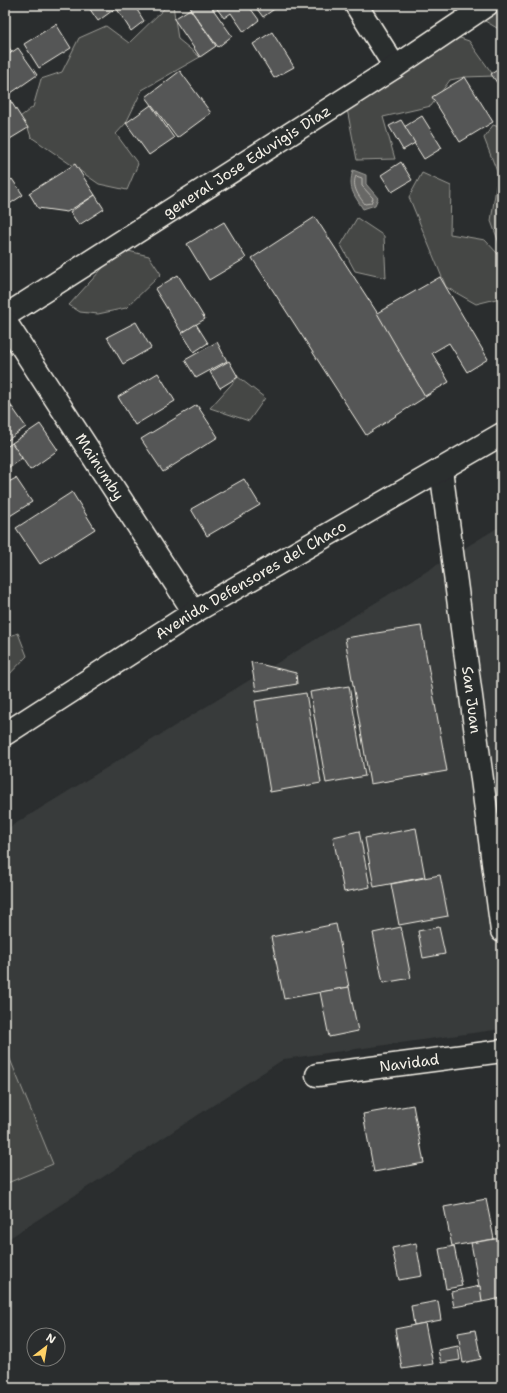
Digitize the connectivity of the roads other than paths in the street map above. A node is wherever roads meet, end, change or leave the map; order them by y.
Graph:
1 (356, 5) edge
2 (487, 5) edge
3 (395, 67) junction
4 (5, 316) edge
5 (5, 321) edge
6 (502, 434) edge
7 (441, 469) junction
8 (194, 612) junction
9 (5, 734) edge
10 (502, 931) edge
11 (502, 1051) edge
12 (317, 1075) dead end

1 - 3 street
2 - 3 street, general Jose Eduvigis Diaz
3 - 4 street, general Jose Eduvigis Diaz
5 - 8 street, Mainumby
6 - 7 street, Avenida Defensores del Chaco
7 - 8 street, Avenida Defensores del Chaco
7 - 10 street, San Juan
8 - 9 street, Avenida Defensores del Chaco
11 - 12 street, Navidad

